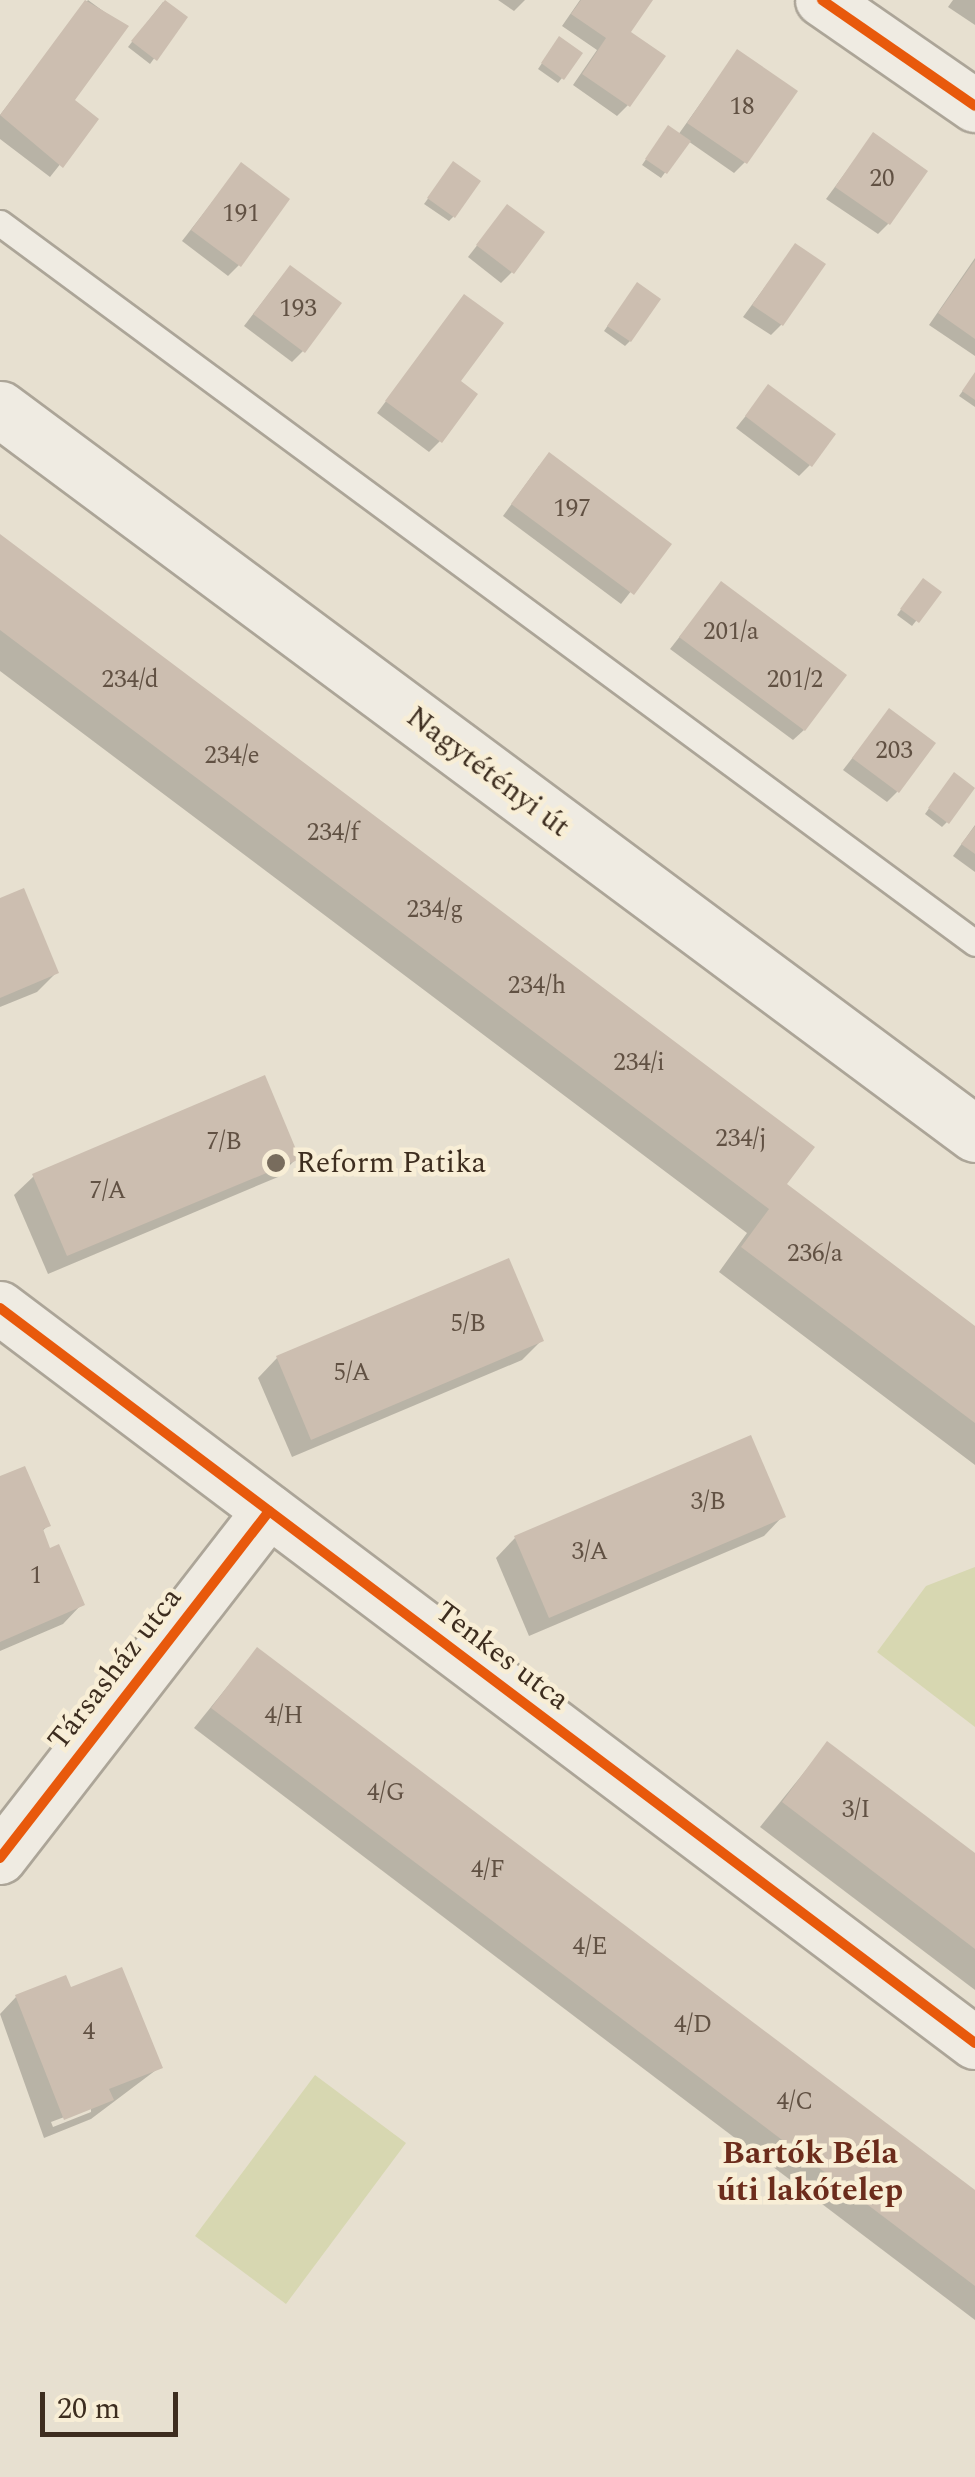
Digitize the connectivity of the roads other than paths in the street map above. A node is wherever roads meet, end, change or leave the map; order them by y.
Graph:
1 (822, 0) edge
2 (975, 106) edge
3 (0, 223) edge
4 (0, 408) edge
5 (975, 942) edge
6 (973, 1128) edge
7 (0, 1308) edge
8 (268, 1511) junction
9 (0, 1858) edge
10 (975, 2043) edge

1 - 2 street
3 - 5 lane
4 - 6 main road, Nagytétényi út
7 - 8 street, Tenkes utca
8 - 9 street, Társasház utca
8 - 10 street, Tenkes utca

